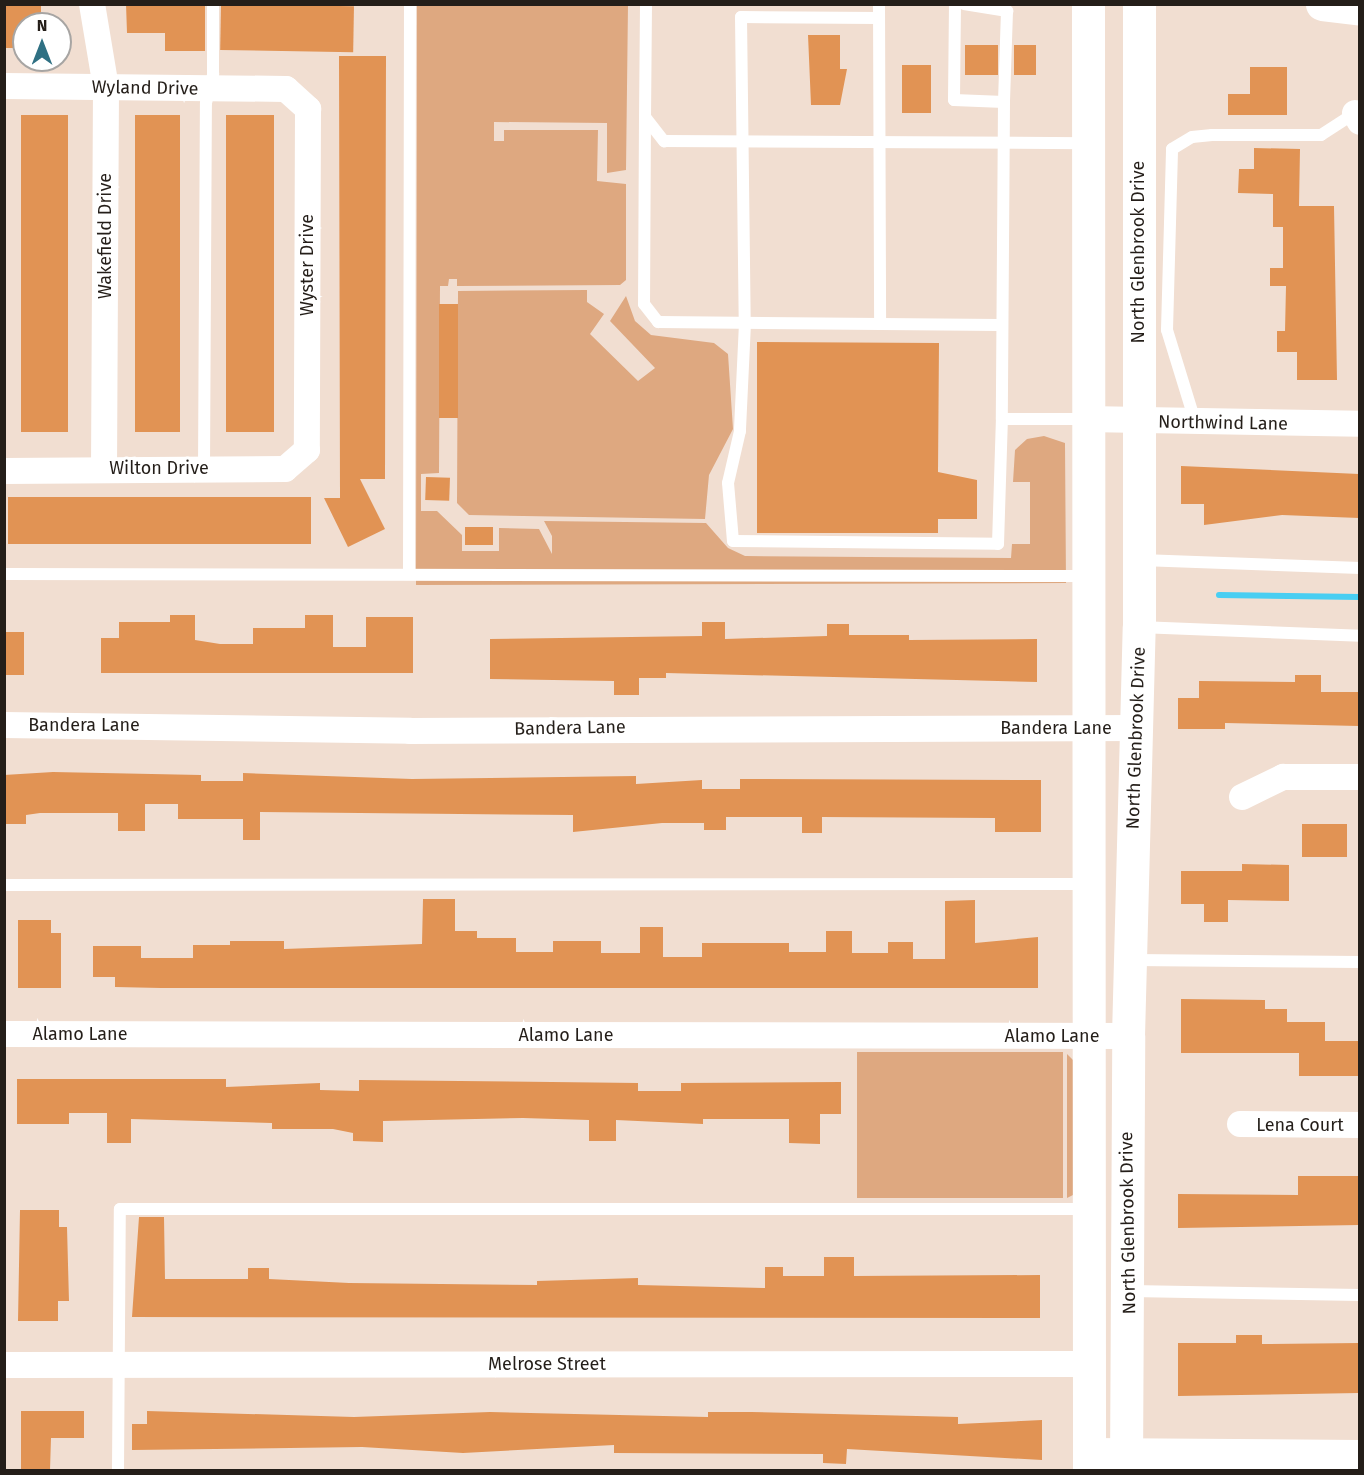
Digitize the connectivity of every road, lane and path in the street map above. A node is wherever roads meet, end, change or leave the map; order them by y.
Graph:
1 (92, 4) edge
2 (213, 4) edge
3 (410, 4) edge
4 (646, 4) edge
5 (879, 4) edge
6 (955, 4) edge
7 (964, 4) edge
8 (1088, 4) edge
9 (1139, 4) edge
10 (1322, 4) edge
11 (1359, 9) edge
12 (879, 18) junction
13 (4, 86) edge
14 (106, 88) junction
15 (210, 89) junction
16 (286, 89) joint
17 (1004, 102) junction
18 (645, 117) junction
19 (1357, 118) edge
20 (745, 141) junction
21 (879, 142) junction
22 (1003, 142) junction
23 (1087, 143) junction
24 (745, 323) junction
25 (880, 323) junction
26 (1000, 325) junction
27 (1002, 419) junction
28 (1086, 419) junction
29 (1138, 421) junction
30 (1195, 423) junction
31 (1359, 424) edge
32 (307, 450) joint
33 (104, 468) junction
34 (204, 469) junction
35 (4, 471) edge
36 (1137, 560) junction
37 (1359, 568) edge
38 (409, 572) junction
39 (4, 574) edge
40 (1084, 576) junction
41 (1139, 627) junction
42 (1359, 636) edge
43 (4, 725) edge
44 (1135, 728) junction
45 (1087, 729) junction
46 (1359, 777) edge
47 (1242, 797) dead end
48 (1091, 884) junction
49 (4, 885) edge
50 (1131, 960) junction
51 (1359, 962) edge
52 (4, 1034) edge
53 (1092, 1035) junction
54 (1128, 1036) junction
55 (1240, 1125) dead end
56 (1359, 1125) edge
57 (1092, 1209) junction
58 (1131, 1291) junction
59 (1359, 1295) edge
60 (1089, 1364) junction
61 (4, 1365) edge
62 (118, 1365) junction
63 (1359, 1456) edge
64 (1089, 1462) edge
65 (1126, 1463) edge
66 (118, 1470) edge

1 - 14 street, Wakefield Drive
2 - 15 lane
3 - 38 lane
4 - 18 lane
5 - 12 lane
6 - 17 lane
7 - 17 lane
8 - 23 main road, North Glenbrook Drive
9 - 29 main road, North Glenbrook Drive
10 - 11 main road
12 - 20 lane
12 - 21 lane
13 - 14 street, Wyland Drive
14 - 15 street, Wyland Drive
14 - 33 street, Wakefield Drive
15 - 16 street, Wyland Drive
15 - 34 lane
16 - 32 street, Wyster Drive
17 - 22 lane
18 - 20 lane
18 - 24 lane
19 - 30 lane
20 - 21 lane
20 - 24 lane
21 - 22 lane
21 - 25 lane
22 - 23 lane
22 - 26 lane
23 - 28 main road, North Glenbrook Drive
24 - 25 lane
24 - 27 lane
25 - 26 lane
26 - 27 lane
27 - 28 lane
28 - 29 street, Northwind Lane
28 - 40 main road, North Glenbrook Drive
29 - 30 street, Northwind Lane
29 - 36 main road, North Glenbrook Drive
30 - 31 street, Northwind Lane
32 - 34 street, Wilton Drive
33 - 34 street, Wilton Drive
33 - 35 street, Wilton Drive
36 - 37 lane
36 - 41 main road, North Glenbrook Drive
38 - 39 lane
38 - 40 lane
40 - 45 main road, North Glenbrook Drive
41 - 42 lane
41 - 44 main road, North Glenbrook Drive
43 - 45 street, Bandera Lane
44 - 45 street, Bandera Lane
44 - 50 main road, North Glenbrook Drive
45 - 48 main road, North Glenbrook Drive
46 - 47 street
48 - 49 lane
48 - 53 main road, North Glenbrook Drive
50 - 51 lane
50 - 54 main road, North Glenbrook Drive
52 - 53 street, Alamo Lane
53 - 54 street, Alamo Lane
53 - 57 main road, North Glenbrook Drive
54 - 58 main road, North Glenbrook Drive
55 - 56 street, Lena Court
57 - 60 main road, North Glenbrook Drive
57 - 62 lane
58 - 59 lane
58 - 65 main road, North Glenbrook Drive
60 - 62 street, Melrose Street
60 - 64 main road, North Glenbrook Drive
61 - 62 street, Melrose Street
62 - 66 lane
63 - 65 street
64 - 65 street

